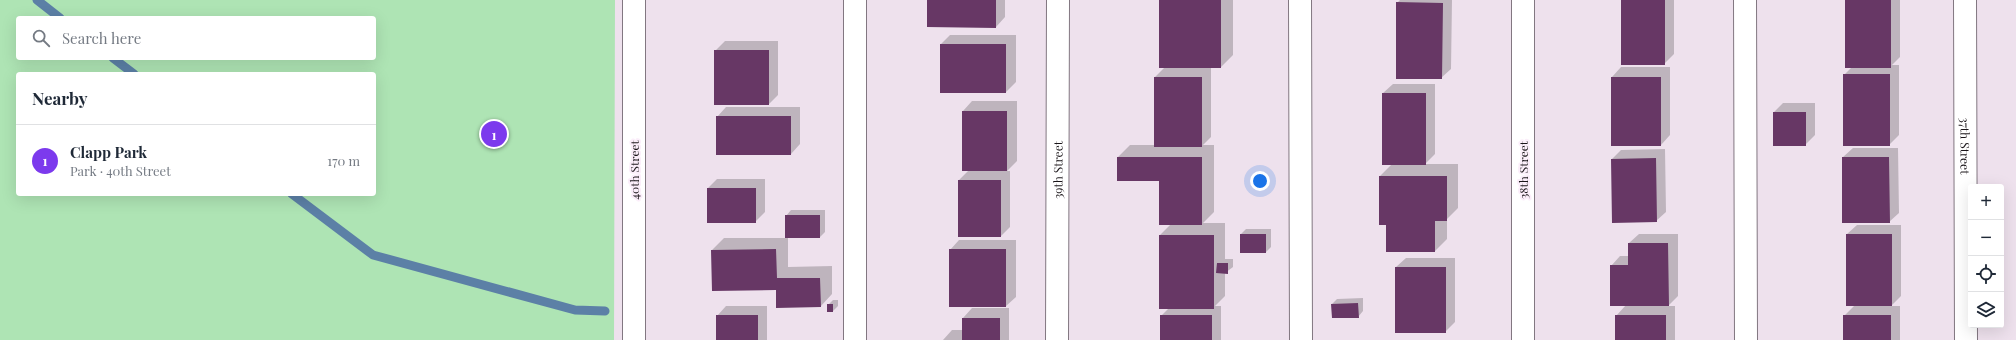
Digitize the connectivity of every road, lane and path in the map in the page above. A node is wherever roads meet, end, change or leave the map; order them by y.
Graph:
1 (634, 0) edge
2 (855, 0) edge
3 (1058, 0) edge
4 (1300, 0) edge
5 (1523, 0) edge
6 (1745, 0) edge
7 (1965, 0) edge
8 (634, 340) edge
9 (855, 340) edge
10 (1057, 340) edge
11 (1301, 340) edge
12 (1523, 340) edge
13 (1746, 340) edge
14 (1966, 340) edge

1 - 8 street, 40th Street
2 - 9 street
3 - 10 street, 39th Street
4 - 11 street
5 - 12 street, 38th Street
6 - 13 street
7 - 14 street, 37th Street

